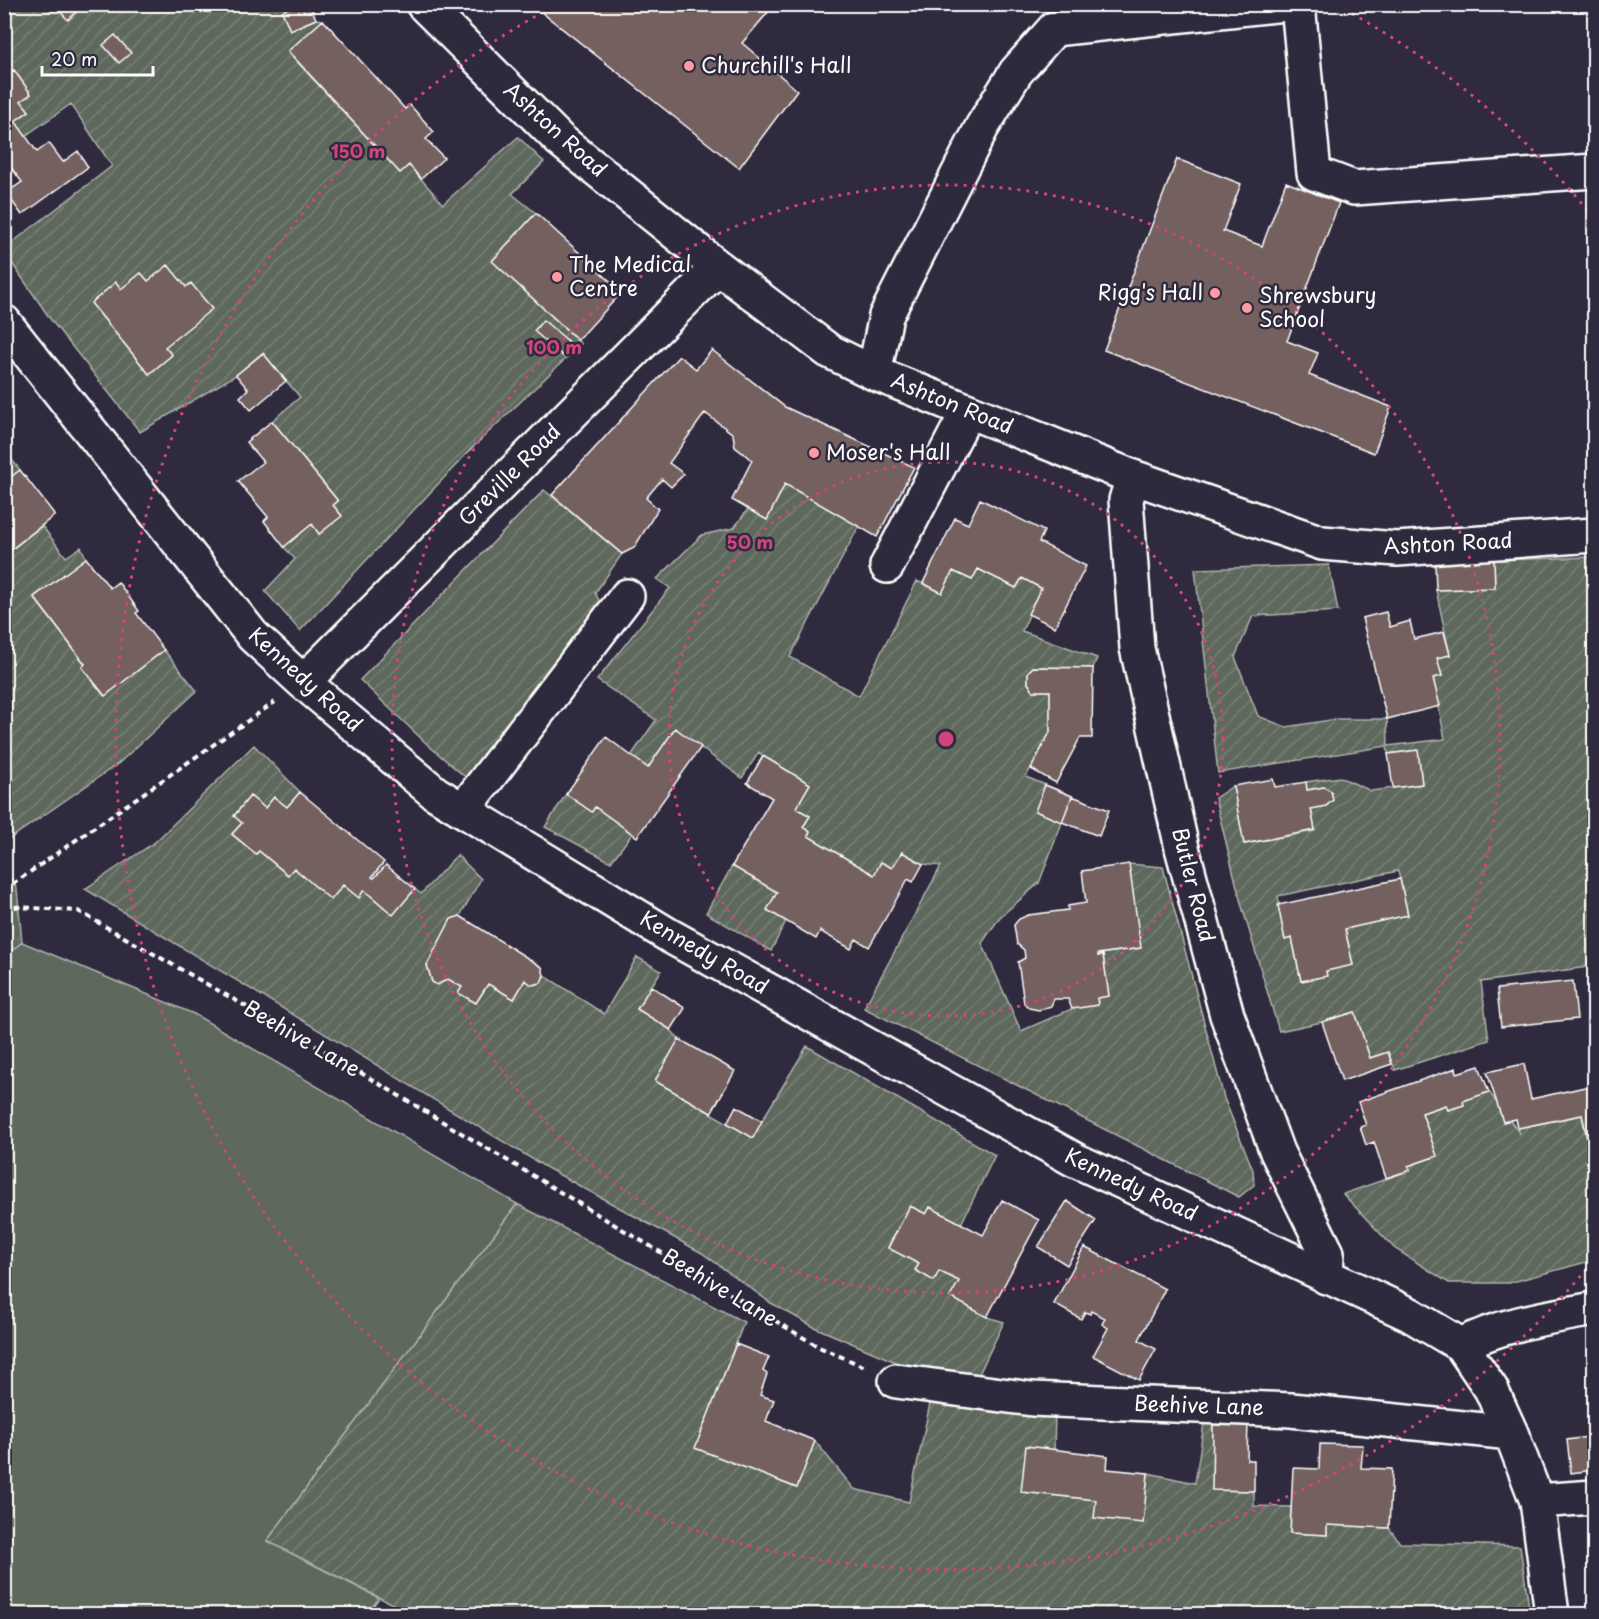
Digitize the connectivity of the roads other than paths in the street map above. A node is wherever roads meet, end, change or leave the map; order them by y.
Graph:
1 (423, 4) edge
2 (1285, 4) edge
3 (1298, 4) edge
4 (1051, 17) edge
5 (1594, 171) edge
6 (718, 267) junction
7 (4, 321) edge
8 (874, 373) junction
9 (968, 411) junction
10 (1133, 477) junction
11 (1594, 535) edge
12 (887, 566) dead end
13 (627, 596) dead end
14 (303, 682) junction
15 (463, 810) junction
16 (1326, 1277) junction
17 (1594, 1309) edge
18 (1461, 1345) junction
19 (896, 1381) road end
20 (1511, 1433) junction
21 (1594, 1497) edge
22 (1538, 1502) junction
23 (1552, 1614) edge

1 - 6 street, Ashton Road
2 - 4 street
3 - 5 street
4 - 8 street
6 - 8 street, Ashton Road
6 - 14 street, Greville Road
7 - 14 street, Kennedy Road
8 - 9 street, Ashton Road
9 - 10 street, Ashton Road
9 - 12 street
10 - 11 street, Ashton Road
10 - 16 street, Butler Road
13 - 15 street
14 - 15 street, Kennedy Road
15 - 16 street, Kennedy Road
16 - 18 street, Kennedy Road
17 - 18 street
18 - 20 street, Kennedy Road
19 - 20 street, Beehive Lane
20 - 22 street, Kennedy Road
21 - 22 street
22 - 23 street, Kennedy Road

